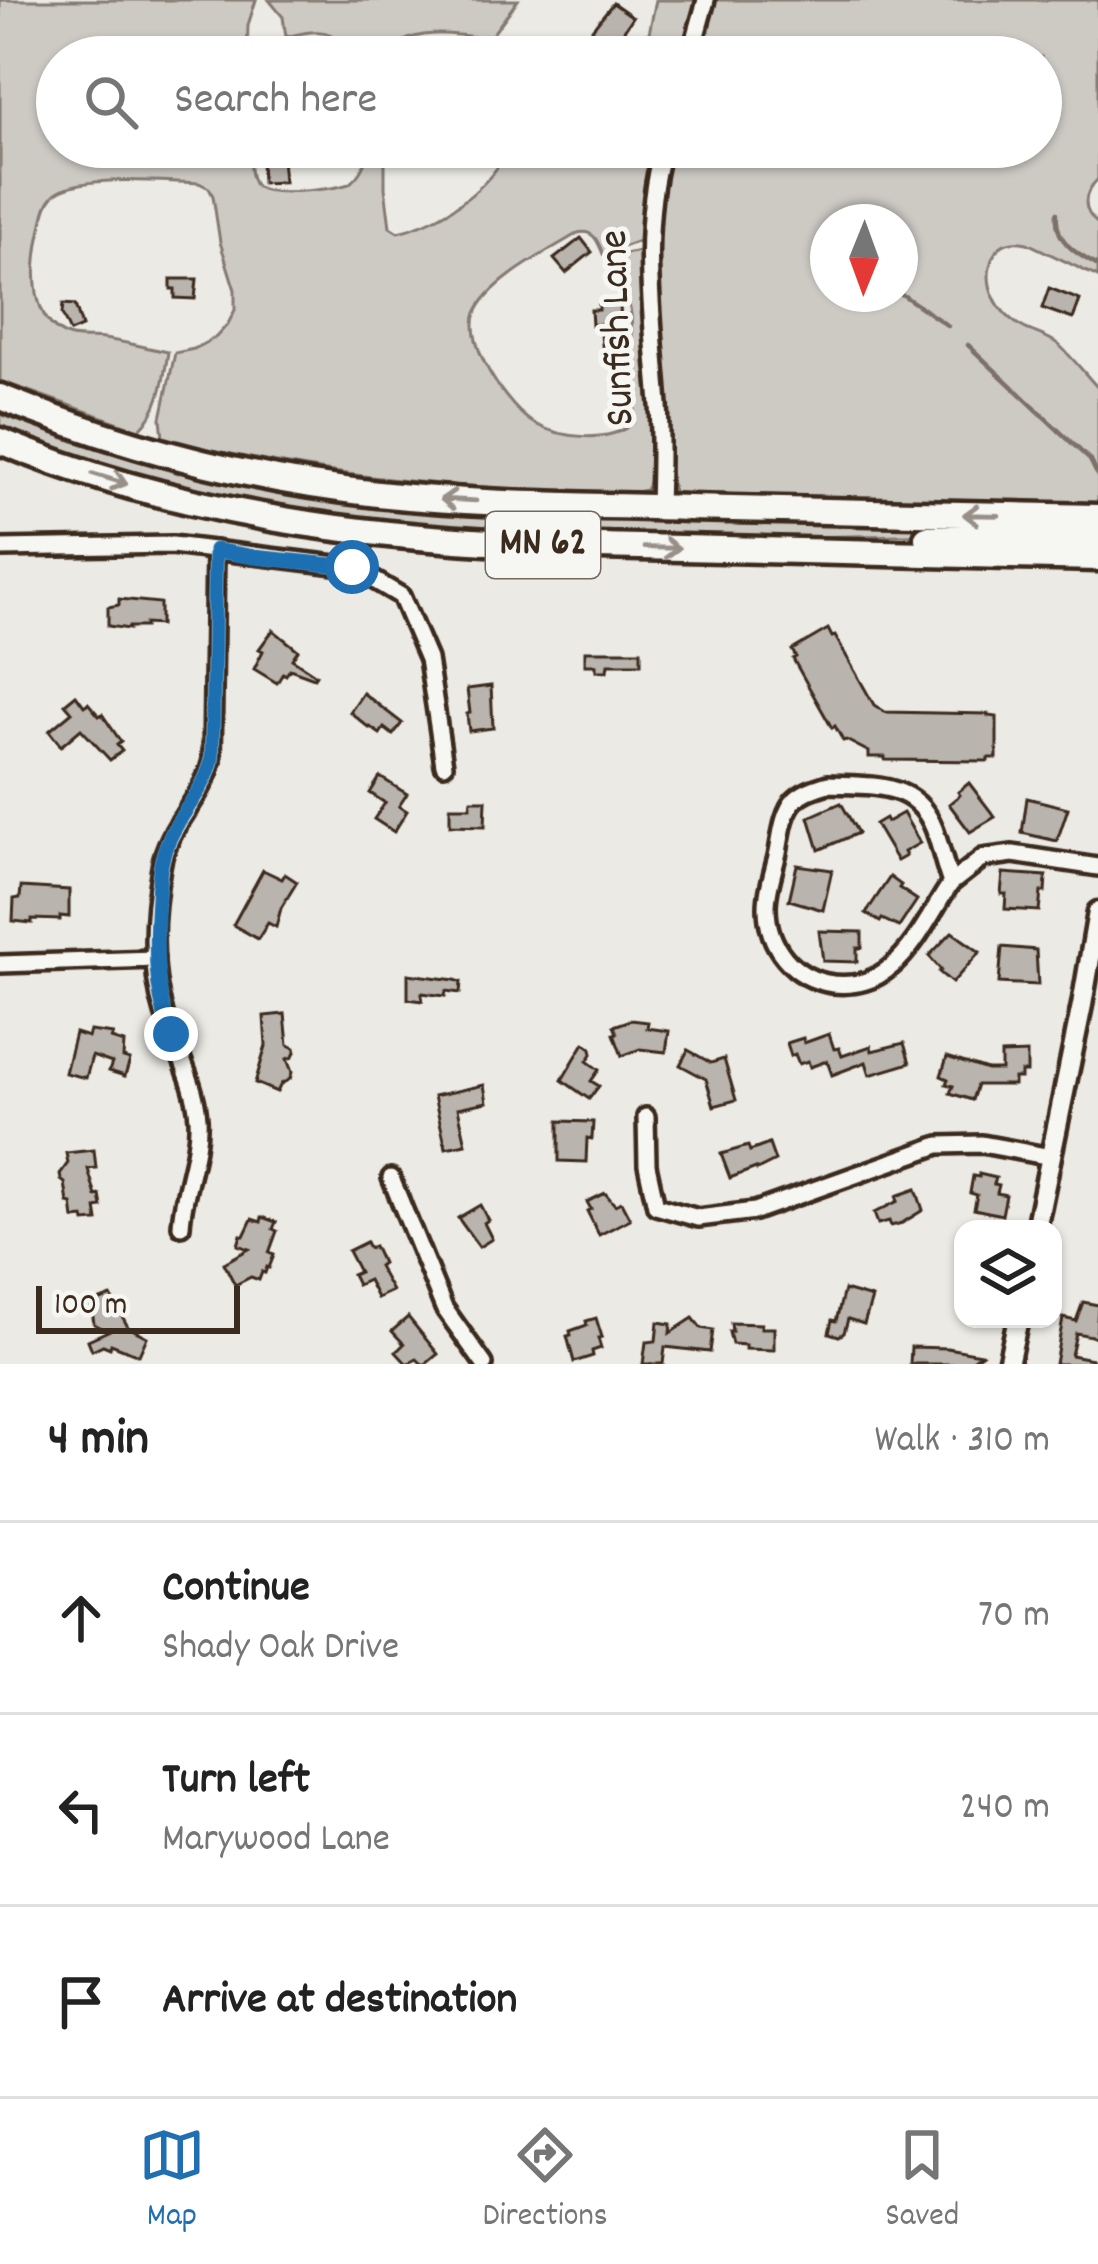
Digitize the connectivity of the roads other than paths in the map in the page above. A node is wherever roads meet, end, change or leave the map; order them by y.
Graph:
1 (706, 0) edge
2 (696, 36) edge
3 (659, 168) edge
4 (0, 397) edge
5 (0, 441) edge
6 (659, 507) junction
7 (1098, 517) edge
8 (1098, 538) edge
9 (0, 548) edge
10 (715, 549) junction
11 (215, 550) junction
12 (1098, 558) edge
13 (444, 765) dead end
14 (1098, 867) edge
15 (951, 883) junction
16 (1098, 912) edge
17 (155, 959) junction
18 (0, 964) edge
19 (646, 1117) dead end
20 (1051, 1157) junction
21 (391, 1178) dead end
22 (1038, 1220) edge
23 (181, 1226) dead end
24 (1016, 1328) edge
25 (484, 1364) edge
26 (1008, 1364) edge

1 - 2 street
3 - 6 street, Sunfish Lane
6 -> 4 highway, MN 62
5 -> 10 highway, MN 62
7 -> 6 highway, MN 62
8 - 10 highway
9 - 11 street
10 - 12 highway, MN 62
11 - 13 street
11 - 17 street
14 - 15 street
15 - 15 street
16 - 20 street
17 - 18 street
17 - 23 street
19 - 20 street
20 - 22 street
21 - 25 street
24 - 26 street

